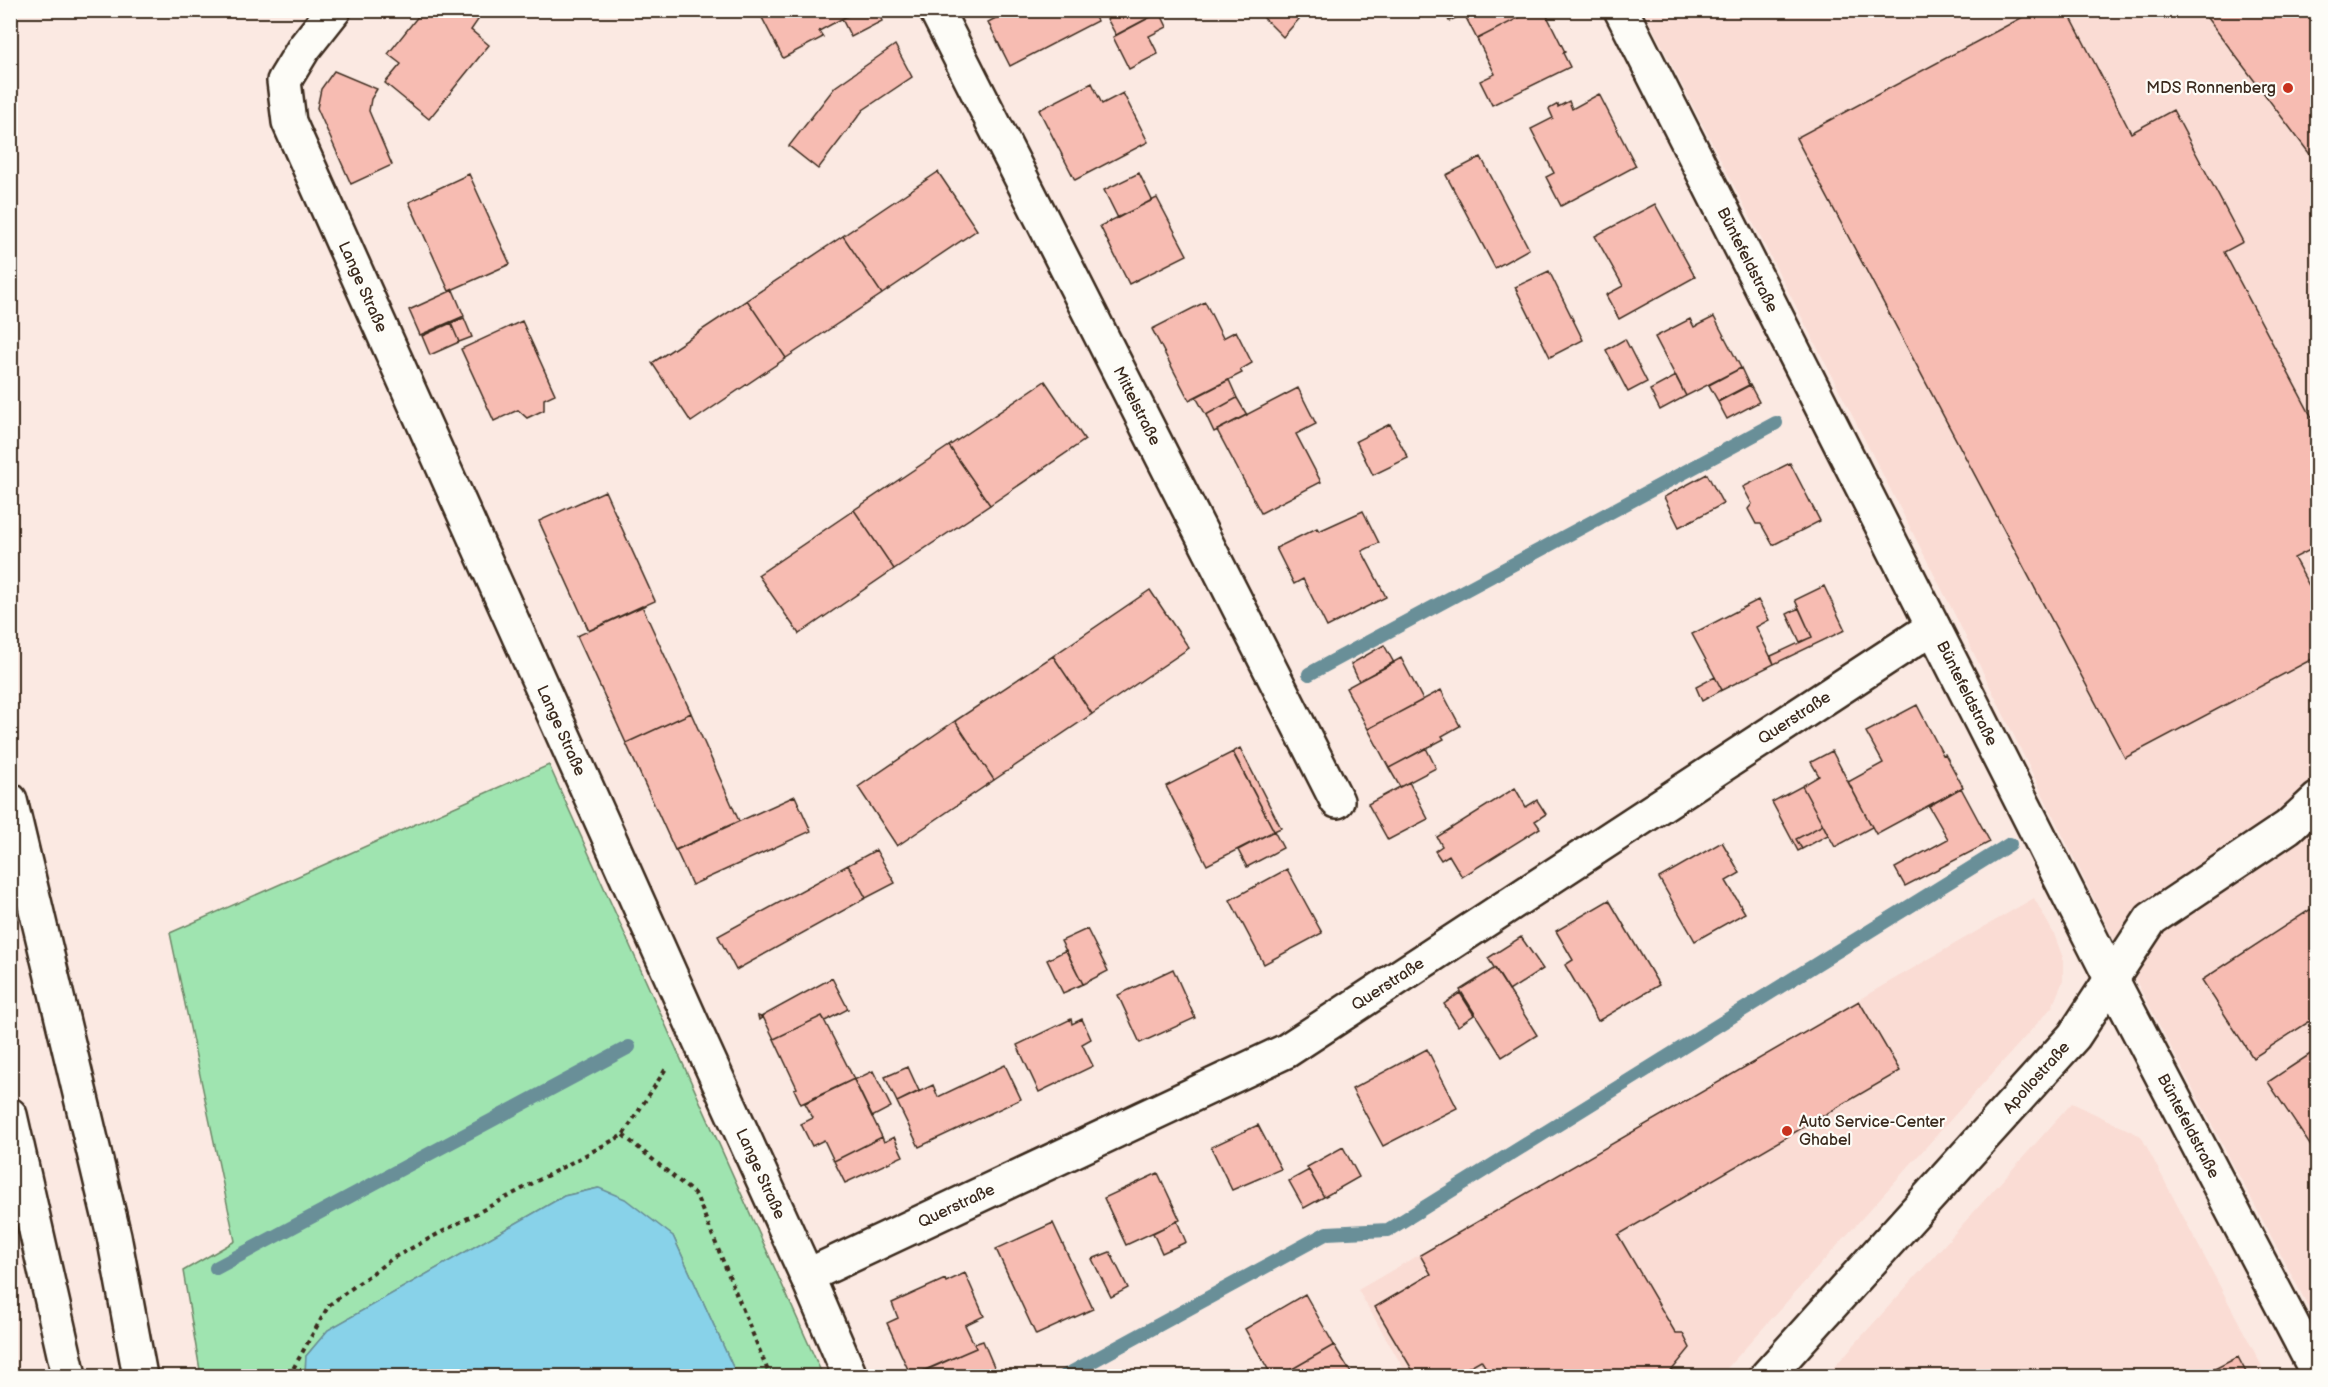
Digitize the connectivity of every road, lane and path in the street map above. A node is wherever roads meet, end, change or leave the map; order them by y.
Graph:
1 (334, 10) edge
2 (936, 10) edge
3 (1621, 10) edge
4 (1933, 627) junction
5 (2318, 799) edge
6 (10, 800) edge
7 (1337, 801) dead end
8 (2112, 980) junction
9 (700, 1041) junction
10 (10, 1115) edge
11 (623, 1135) junction
12 (807, 1275) junction
13 (2318, 1374) edge
14 (69, 1377) edge
15 (140, 1377) edge
16 (289, 1377) edge
17 (770, 1377) edge
18 (850, 1377) edge
19 (1767, 1377) edge

1 - 9 main road, Lange Straße
2 - 7 main road, Mittelstraße
3 - 4 main road, Büntefeldstraße
4 - 8 main road, Büntefeldstraße
4 - 12 main road, Querstraße
5 - 8 main road, Apollostraße
6 - 15 main road
8 - 13 main road, Büntefeldstraße
8 - 19 main road, Apollostraße
9 - 11 path
9 - 12 main road, Lange Straße
10 - 14 main road
11 - 16 path
11 - 17 path
12 - 18 main road, Lange Straße

